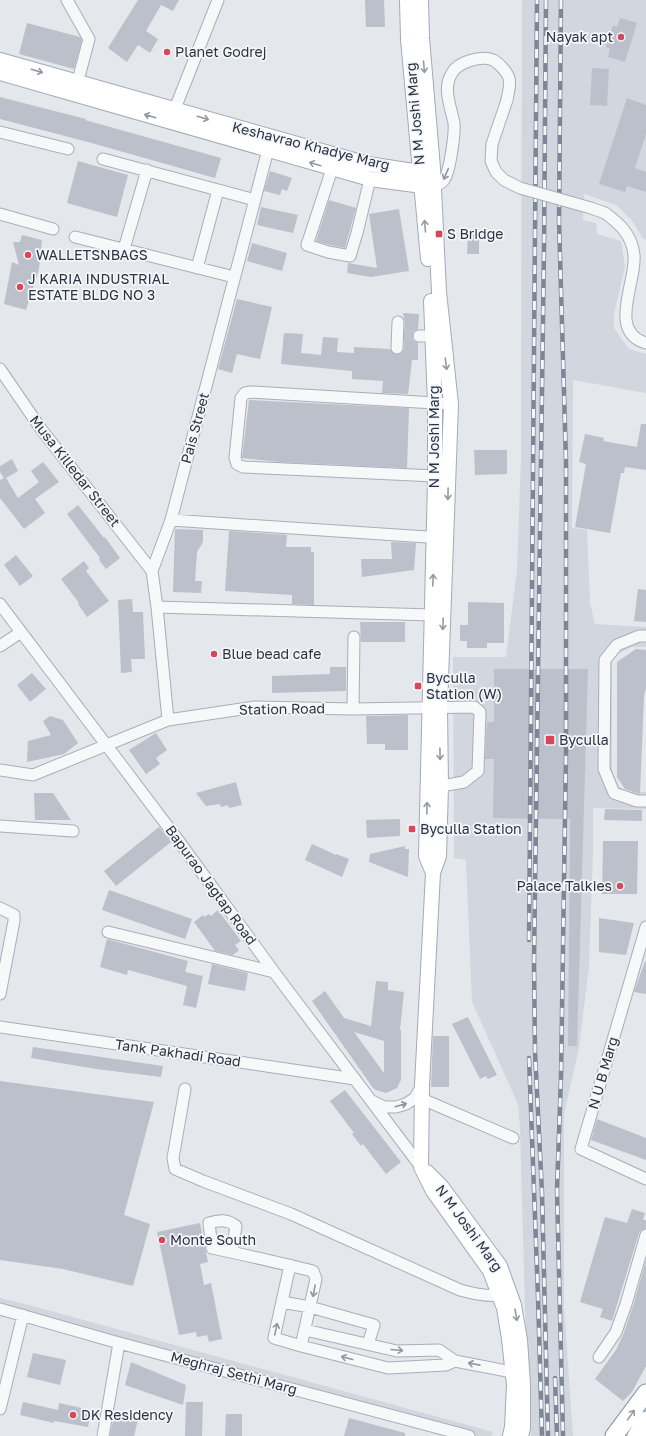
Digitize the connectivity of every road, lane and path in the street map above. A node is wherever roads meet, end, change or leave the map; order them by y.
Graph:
1 (67, 0) edge
2 (218, 0) edge
3 (407, 0) edge
4 (421, 0) edge
5 (415, 38) junction
6 (0, 60) edge
7 (0, 73) edge
8 (76, 88) junction
9 (172, 116) junction
10 (0, 132) edge
11 (270, 143) junction
12 (68, 149) dead end
13 (450, 155) junction
14 (103, 159) dead end
15 (332, 169) junction
16 (147, 170) junction
17 (426, 170) junction
18 (370, 179) junction
19 (428, 186) junction
20 (218, 190) junction
21 (255, 200) junction
22 (0, 214) edge
23 (53, 229) dead end
24 (74, 237) dead end
25 (124, 249) junction
26 (197, 268) junction
27 (234, 278) junction
28 (398, 322) dead end
29 (431, 336) junction
30 (646, 343) edge
31 (397, 348) dead end
32 (0, 370) edge
33 (435, 403) junction
34 (451, 404) junction
35 (442, 452) junction
36 (435, 476) junction
37 (171, 520) junction
38 (440, 538) junction
39 (152, 571) junction
40 (0, 604) edge
41 (157, 607) junction
42 (432, 615) junction
43 (21, 632) junction
44 (354, 636) dead end
45 (646, 636) edge
46 (0, 646) edge
47 (435, 708) junction
48 (353, 709) junction
49 (168, 720) junction
50 (106, 746) junction
51 (0, 770) edge
52 (434, 785) junction
53 (646, 801) edge
54 (0, 826) edge
55 (73, 831) dead end
56 (0, 908) edge
57 (646, 927) edge
58 (108, 932) dead end
59 (274, 972) junction
60 (0, 994) edge
61 (0, 1027) edge
62 (355, 1079) junction
63 (422, 1085) junction
64 (184, 1089) dead end
65 (422, 1099) junction
66 (372, 1101) junction
67 (513, 1138) dead end
68 (421, 1167) junction
69 (646, 1179) edge
70 (646, 1235) edge
71 (232, 1252) dead end
72 (290, 1265) junction
73 (505, 1294) junction
74 (282, 1302) junction
75 (310, 1307) junction
76 (0, 1309) edge
77 (23, 1315) junction
78 (305, 1330) junction
79 (120, 1343) junction
80 (368, 1344) junction
81 (301, 1346) junction
82 (599, 1357) dead end
83 (455, 1361) junction
84 (512, 1372) junction
85 (646, 1393) edge
86 (0, 1409) edge
87 (646, 1420) edge
88 (512, 1434) edge
89 (103, 1436) edge
90 (469, 1436) edge
91 (614, 1436) edge
92 (636, 1436) edge

1 - 8 street
2 - 9 street
3 - 5 main road, N M Joshi Marg
4 - 5 main road, N M Joshi Marg
5 - 17 main road, N M Joshi Marg
6 -> 8 main road, Keshavrao Khadye Marg
7 - 8 main road, Keshavrao Khadye Marg
8 - 9 main road, Keshavrao Khadye Marg
9 - 11 main road, Keshavrao Khadye Marg
10 - 12 street
15 -> 11 main road, Keshavrao Khadye Marg
11 - 17 main road, Keshavrao Khadye Marg
11 - 21 street, Pais Street
13 - 17 street
13 -> 19 street
13 - 30 street, bridge
14 - 16 street
15 - 18 main road, Keshavrao Khadye Marg
15 - 18 street
16 - 20 street
16 - 25 street
17 - 19 main road, N M Joshi Marg
18 - 19 main road, Keshavrao Khadye Marg
19 - 29 main road, N M Joshi Marg
20 - 21 street
20 - 26 street
21 - 27 street, Pais Street
22 - 23 street
24 - 25 street
25 - 26 street
26 - 27 street
27 - 37 street, Pais Street
28 - 31 street
29 - 33 main road, N M Joshi Marg
29 -> 34 main road, N M Joshi Marg
32 - 39 street, Musa Killedar Street
33 - 34 street
33 - 35 main road, N M Joshi Marg
33 - 36 street
34 - 35 main road, N M Joshi Marg
35 - 36 main road, N M Joshi Marg
35 -> 38 main road, N M Joshi Marg
36 - 38 main road, N M Joshi Marg
37 - 38 street
37 - 39 street, Pais Street
42 -> 38 main road, N M Joshi Marg
38 -> 47 main road, N M Joshi Marg
39 - 41 street, Pais Street
40 - 43 street, Bapurao Jagtap Road
41 - 42 street
41 - 49 street, Pais Street
42 - 47 main road, N M Joshi Marg
43 - 46 street
43 - 50 street, Bapurao Jagtap Road
44 - 48 street
45 - 53 street
47 - 48 street, Station Road
47 - 52 main road, N M Joshi Marg
47 - 52 street, Station Road
48 - 49 street, Station Road
49 - 50 street, Station Road
50 - 51 street, Station Road
50 - 59 street, Bapurao Jagtap Road
52 - 63 main road, N M Joshi Marg
54 - 55 street
56 - 60 street
57 - 69 street, N U B Marg
58 - 59 street
59 - 62 street, Bapurao Jagtap Road
61 - 62 street, Tank Pakhadi Road
62 - 66 street, Bapurao Jagtap Road
63 - 65 main road, N M Joshi Marg
66 -> 63 street
64 - 73 street
65 - 67 street
65 - 68 main road, N M Joshi Marg
66 - 68 street, Bapurao Jagtap Road
68 - 73 main road, N M Joshi Marg
70 - 82 street
71 - 72 street
72 - 74 street
72 -> 75 street
73 - 84 main road, N M Joshi Marg
73 -> 88 main road, N M Joshi Marg
74 - 75 street
81 -> 74 street
75 - 78 street
75 - 80 street
76 - 77 street, Meghraj Sethi Marg
77 - 79 street, Meghraj Sethi Marg
77 - 86 street
78 - 80 street
78 - 81 street
79 - 89 street
79 - 90 street, Meghraj Sethi Marg
80 -> 83 street
83 -> 81 street
84 -> 83 street
84 - 88 main road, N M Joshi Marg
91 -> 85 highway
87 - 92 highway

